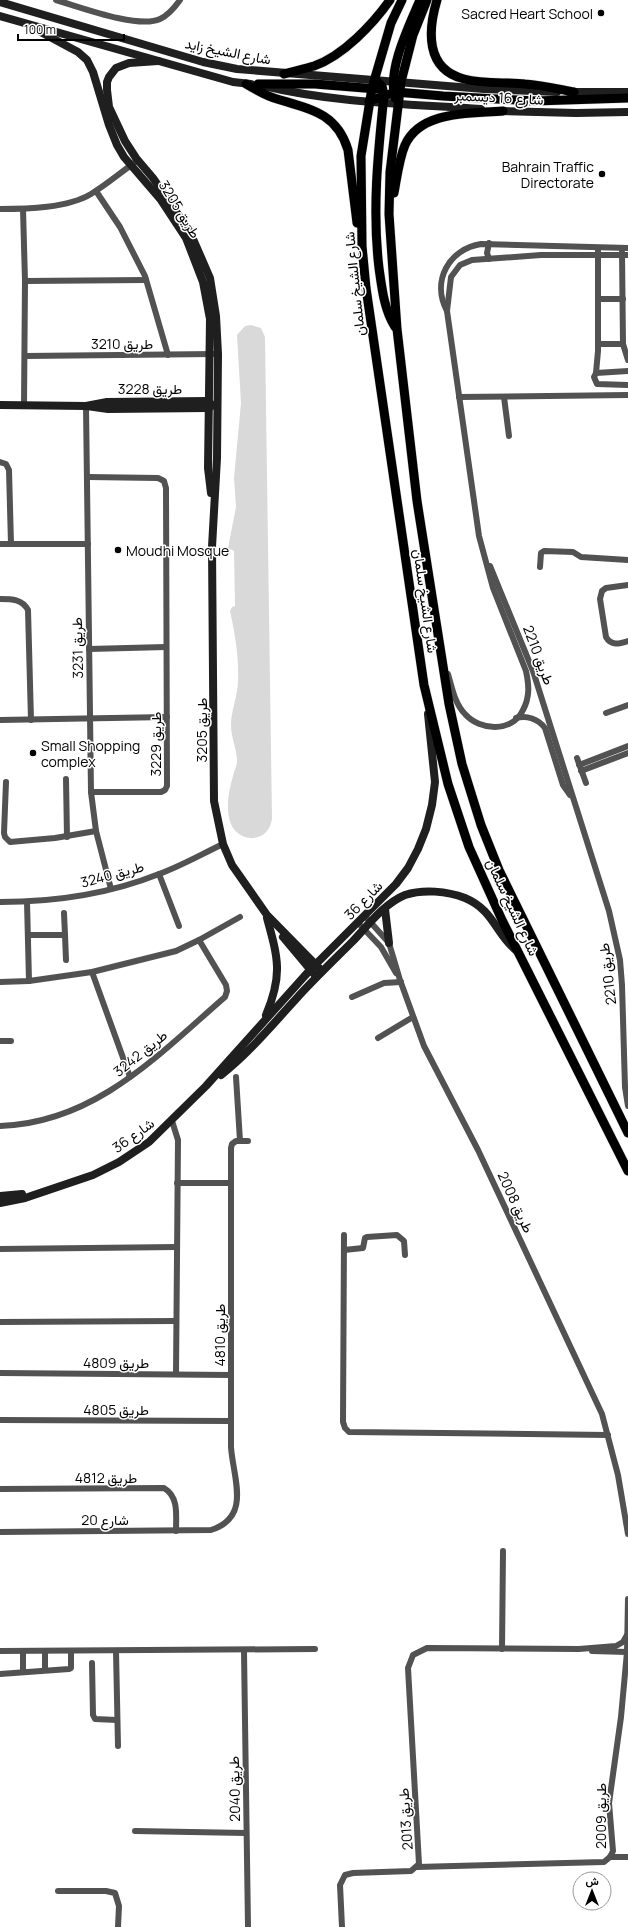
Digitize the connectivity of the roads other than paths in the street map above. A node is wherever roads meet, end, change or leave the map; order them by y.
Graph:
1 (56, 0) edge
2 (180, 0) edge
3 (390, 0) edge
4 (402, 0) edge
5 (420, 0) edge
6 (427, 0) edge
7 (437, 0) edge
8 (0, 2) edge
9 (0, 16) edge
10 (18, 21) junction
11 (158, 61) junction
12 (284, 74) junction
13 (246, 84) junction
14 (258, 84) junction
15 (373, 84) junction
16 (434, 85) joint
17 (396, 87) junction
18 (574, 92) junction
19 (628, 92) edge
20 (384, 95) junction
21 (628, 98) edge
22 (370, 101) junction
23 (398, 103) junction
24 (503, 111) junction
25 (628, 112) edge
26 (135, 163) junction
27 (96, 191) junction
28 (0, 209) edge
29 (23, 209) junction
30 (389, 214) junction
31 (489, 244) junction
32 (362, 246) junction
33 (549, 247) junction
34 (598, 248) junction
35 (625, 248) edge
36 (549, 255) junction
37 (598, 255) junction
38 (625, 255) edge
39 (489, 259) junction
40 (146, 280) junction
41 (25, 281) junction
42 (598, 299) junction
43 (623, 299) junction
44 (447, 311) junction
45 (397, 330) junction
46 (598, 344) junction
47 (623, 344) junction
48 (214, 354) junction
49 (168, 355) junction
50 (25, 356) junction
51 (628, 360) edge
52 (628, 371) edge
53 (596, 373) junction
54 (628, 385) edge
55 (628, 395) edge
56 (217, 396) junction
57 (504, 396) junction
58 (459, 397) junction
59 (0, 405) edge
60 (24, 405) junction
61 (209, 405) junction
62 (86, 406) junction
63 (217, 430) junction
64 (509, 436) dead end
65 (0, 462) edge
66 (88, 477) junction
67 (213, 512) junction
68 (0, 544) edge
69 (11, 544) junction
70 (88, 544) junction
71 (482, 547) junction
72 (628, 560) edge
73 (540, 567) dead end
74 (628, 585) edge
75 (0, 599) edge
76 (628, 641) edge
77 (166, 647) junction
78 (88, 649) junction
79 (441, 654) junction
80 (424, 685) junction
81 (628, 705) edge
82 (606, 713) dead end
83 (167, 717) junction
84 (90, 718) junction
85 (516, 718) junction
86 (0, 720) edge
87 (31, 720) junction
88 (627, 749) edge
89 (577, 758) dead end
90 (580, 768) junction
91 (66, 780) dead end
92 (6, 782) dead end
93 (586, 783) dead end
94 (91, 792) junction
95 (573, 798) junction
96 (96, 831) junction
97 (67, 837) junction
98 (7, 840) junction
99 (0, 841) edge
100 (223, 844) junction
101 (159, 874) junction
102 (111, 889) junction
103 (0, 902) edge
104 (27, 902) junction
105 (385, 909) junction
106 (64, 913) dead end
107 (267, 915) junction
108 (240, 917) dead end
109 (368, 919) junction
110 (180, 926) dead end
111 (361, 926) junction
112 (65, 935) junction
113 (29, 936) junction
114 (199, 940) junction
115 (389, 943) junction
116 (517, 951) junction
117 (66, 960) dead end
118 (313, 967) junction
119 (322, 971) junction
120 (92, 972) junction
121 (316, 977) junction
122 (29, 981) junction
123 (400, 981) junction
124 (0, 982) edge
125 (352, 996) dead end
126 (412, 1017) junction
127 (264, 1020) junction
128 (378, 1038) dead end
129 (0, 1041) edge
130 (11, 1041) dead end
131 (130, 1077) junction
132 (236, 1077) dead end
133 (206, 1086) junction
134 (628, 1106) edge
135 (172, 1121) junction
136 (0, 1126) edge
137 (628, 1133) edge
138 (240, 1141) junction
139 (248, 1141) dead end
140 (628, 1171) edge
141 (177, 1183) junction
142 (231, 1183) junction
143 (62, 1186) junction
144 (0, 1196) edge
145 (0, 1203) edge
146 (344, 1235) dead end
147 (177, 1247) junction
148 (0, 1249) edge
149 (344, 1250) junction
150 (405, 1255) dead end
151 (176, 1321) junction
152 (0, 1322) edge
153 (0, 1373) edge
154 (176, 1374) junction
155 (231, 1375) junction
156 (0, 1420) edge
157 (231, 1421) junction
158 (608, 1435) junction
159 (0, 1489) edge
160 (211, 1530) joint
161 (176, 1531) junction
162 (0, 1532) edge
163 (628, 1534) edge
164 (503, 1551) dead end
165 (628, 1599) edge
166 (627, 1635) edge
167 (315, 1649) dead end
168 (502, 1649) junction
169 (579, 1649) junction
170 (0, 1651) edge
171 (23, 1651) junction
172 (45, 1651) junction
173 (71, 1651) junction
174 (116, 1651) junction
175 (244, 1651) junction
176 (627, 1652) junction
177 (92, 1663) dead end
178 (45, 1670) junction
179 (23, 1672) junction
180 (0, 1674) edge
181 (117, 1720) junction
182 (118, 1746) dead end
183 (135, 1831) dead end
184 (246, 1833) junction
185 (610, 1857) junction
186 (628, 1857) edge
187 (417, 1867) junction
188 (58, 1890) dead end
189 (118, 1927) edge
190 (248, 1927) edge
191 (342, 1927) edge

1 - 2 street
3 - 12 main road
4 - 15 main road, شارع الشيخ سلمان
5 - 17 main road
6 - 17 main road, شارع الشيخ سلمان
7 - 18 main road
8 - 12 street, شارع الشيخ زايد
9 - 10 street, شارع الشيخ زايد
10 - 11 street, شارع الشيخ زايد
10 - 26 street, طريق 3205
11 - 13 street, شارع الشيخ زايد
11 - 26 street, طريق 3205
12 - 15 street, شارع الشيخ زايد
13 - 14 street, شارع الشيخ زايد
13 - 32 main road
14 - 15 main road
14 - 22 street, شارع الشيخ زايد
15 - 17 street, شارع الشيخ زايد
15 - 20 main road
15 - 22 main road, شارع الشيخ سلمان
16 - 17 street, شارع الشيخ زايد
16 - 18 street, شارع 16 ديسمبر
17 - 20 main road
17 - 21 main road
17 - 23 main road, شارع الشيخ سلمان
18 - 19 street, شارع 16 ديسمبر
20 - 22 main road
20 - 23 street, شارع 16 ديسمبر
20 - 45 main road
22 - 32 main road, شارع الشيخ سلمان
23 - 24 street, شارع 16 ديسمبر
23 - 30 main road, شارع الشيخ سلمان
24 - 25 street, شارع 16 ديسمبر
24 - 30 main road
26 - 27 street
26 - 48 street, طريق 3205
27 - 29 street
27 - 40 street
28 - 29 street
29 - 41 street
30 - 45 main road, شارع الشيخ سلمان
31 - 33 street
31 - 39 street
31 - 44 street
32 - 80 main road, شارع الشيخ سلمان
33 - 34 street
33 - 36 street
34 - 35 street
34 - 37 street
35 - 38 street
36 - 37 street
36 - 39 street
37 - 38 street
37 - 42 street
38 - 43 street
39 - 44 street
40 - 41 street
40 - 49 street
41 - 50 street
42 - 43 street
42 - 46 street
43 - 47 street
44 - 58 street, طريق 2210
45 - 79 main road, شارع الشيخ سلمان
46 - 47 street
46 - 53 street
47 - 51 street
48 - 49 street, طريق 3210
48 - 56 street, طريق 3205
48 - 61 street, طريق 3205
49 - 50 street, طريق 3210
50 - 60 street
52 - 53 street
53 - 54 street
55 - 57 street
56 - 61 street
56 - 63 street, طريق 3205
57 - 58 street
57 - 64 street
58 - 71 street, طريق 2210
59 - 60 street, طريق 3228
60 - 62 street, طريق 3228
61 - 62 street, طريق 3228
61 - 63 street
61 - 67 street, طريق 3205
62 - 66 street, طريق 3231
63 - 67 street, طريق 3205
65 - 69 street
66 - 70 street, طريق 3231
66 - 77 street, طريق 3229
67 - 100 street, طريق 3205
68 - 69 street
69 - 70 street
70 - 78 street, طريق 3231
71 - 85 street, طريق 2210
71 - 95 street, طريق 2210
72 - 73 street
74 - 76 street
75 - 87 street
77 - 78 street
77 - 83 street, طريق 3229
78 - 84 street, طريق 3231
79 - 85 street
79 - 137 main road, شارع الشيخ سلمان
80 - 109 street, شارع 36
80 - 116 main road, شارع الشيخ سلمان
81 - 82 street
83 - 84 street
83 - 94 street, طريق 3229
84 - 87 street
84 - 94 street, طريق 3231
85 - 95 street, طريق 2210
86 - 87 street
88 - 90 street
89 - 90 street
90 - 93 street
91 - 97 street
92 - 98 street
94 - 96 street, طريق 3231
95 - 134 street, طريق 2210
96 - 97 street
96 - 102 street, طريق 3231
97 - 98 street
98 - 99 street
100 - 101 street, طريق 3240
100 - 107 street, طريق 3205
101 - 102 street, طريق 3240
101 - 110 street
102 - 104 street, طريق 3240
103 - 104 street, طريق 3240
104 - 113 street
105 - 109 street, شارع 36
105 - 115 street
105 - 116 street, شارع 36
106 - 112 street
107 - 118 street, طريق 3205
107 - 127 street
108 - 114 street
109 - 111 street, شارع 36
109 - 115 street, طريق 2008
111 - 118 street, شارع 36
111 - 119 street, شارع 36
111 - 123 street, طريق 2008
112 - 113 street
112 - 117 street
113 - 122 street
114 - 120 street
114 - 131 street, طريق 3242
115 - 123 street, طريق 2008
116 - 140 main road, شارع الشيخ سلمان
118 - 119 street
118 - 121 street
118 - 127 street, شارع 36
119 - 121 street, شارع 36
120 - 122 street
120 - 131 street
121 - 133 street, شارع 36
122 - 124 street
123 - 125 street
123 - 126 street, طريق 2008
126 - 128 street
126 - 158 street, طريق 2008
127 - 133 street, شارع 36
129 - 130 street
131 - 136 street, طريق 3242
132 - 138 street
133 - 135 street, شارع 36
135 - 141 street
135 - 143 street, شارع 36
138 - 139 street
138 - 142 street, طريق 4810
141 - 142 street
141 - 147 street
142 - 155 street, طريق 4810
143 - 144 street, شارع 36
143 - 145 street, شارع 36
146 - 149 street
147 - 148 street
147 - 151 street
149 - 150 street
149 - 158 street
151 - 152 street
151 - 154 street
153 - 154 street, طريق 4809
154 - 155 street, طريق 4809
155 - 157 street, طريق 4810
156 - 157 street, طريق 4805
157 - 160 street, طريق 4810
158 - 163 street, طريق 2008
159 - 161 street, طريق 4812
160 - 161 street, شارع 20
161 - 162 street, شارع 20
164 - 168 street
165 - 166 street
166 - 169 street
166 - 176 street, طريق 2009
167 - 175 street
168 - 169 street
168 - 187 street, طريق 2013
169 - 176 street
170 - 171 street
171 - 172 street
171 - 179 street
172 - 173 street
172 - 178 street
173 - 174 street
173 - 178 street
174 - 175 street
174 - 181 street
175 - 184 street, طريق 2040
176 - 185 street, طريق 2009
177 - 181 street
178 - 179 street
179 - 180 street
181 - 182 street
183 - 184 street
184 - 190 street, طريق 2040
185 - 186 street
185 - 187 street, طريق 2009
187 - 191 street, طريق 2013
188 - 189 street

